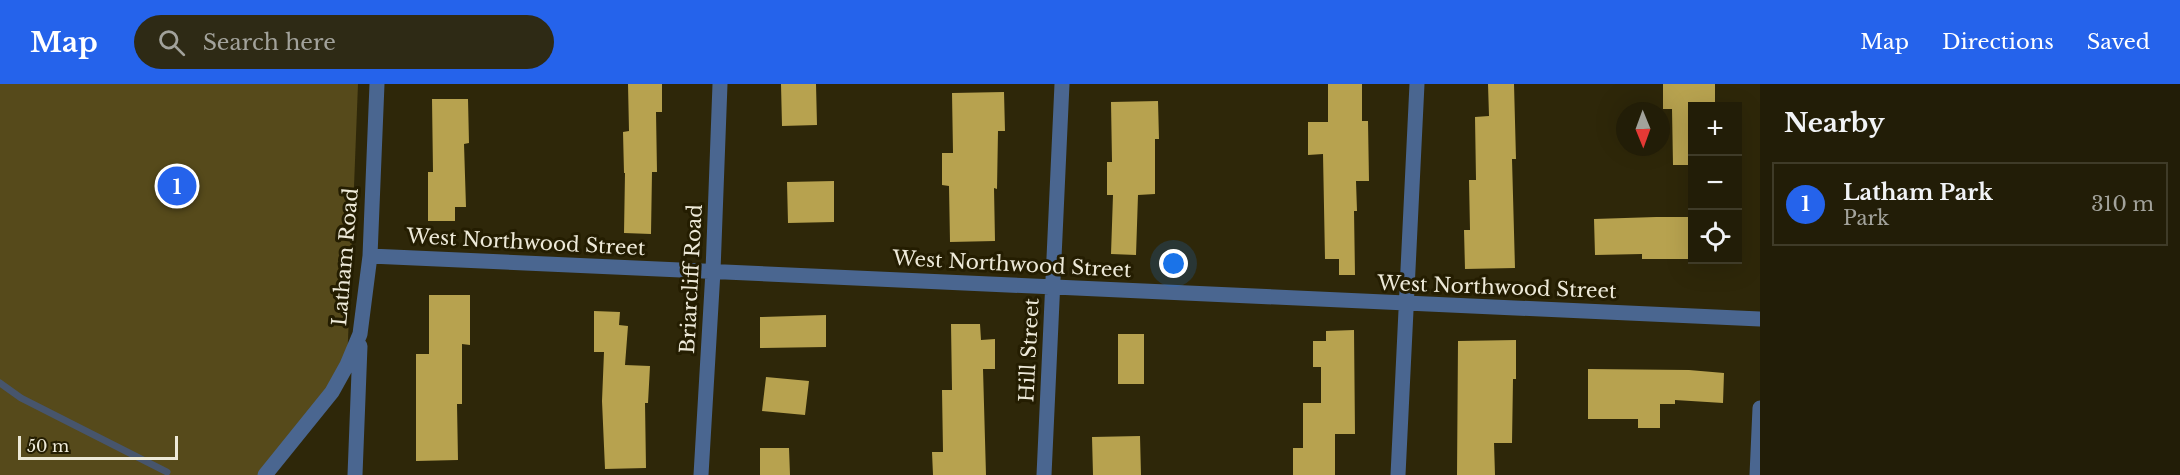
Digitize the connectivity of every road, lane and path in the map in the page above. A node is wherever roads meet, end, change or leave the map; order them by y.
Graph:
1 (377, 84) edge
2 (720, 84) edge
3 (1062, 84) edge
4 (1417, 84) edge
5 (370, 256) junction
6 (713, 271) junction
7 (1053, 286) junction
8 (1406, 304) junction
9 (1760, 319) edge
10 (360, 334) junction
11 (1760, 408) edge
12 (265, 475) edge
13 (355, 475) edge
14 (701, 475) edge
15 (1044, 475) edge
16 (1398, 475) edge
17 (1757, 475) edge

1 - 5 street, Latham Road
2 - 6 street, Briarcliff Road
3 - 7 street, Hill Street
4 - 8 street
5 - 6 street, West Northwood Street
5 - 10 street, Latham Road
6 - 7 street, West Northwood Street
6 - 14 street, Briarcliff Road
7 - 8 street, West Northwood Street
7 - 15 street, Hill Street
8 - 9 street, West Northwood Street
8 - 16 street
10 - 12 street, Latham Road
10 - 13 street
11 - 17 street

